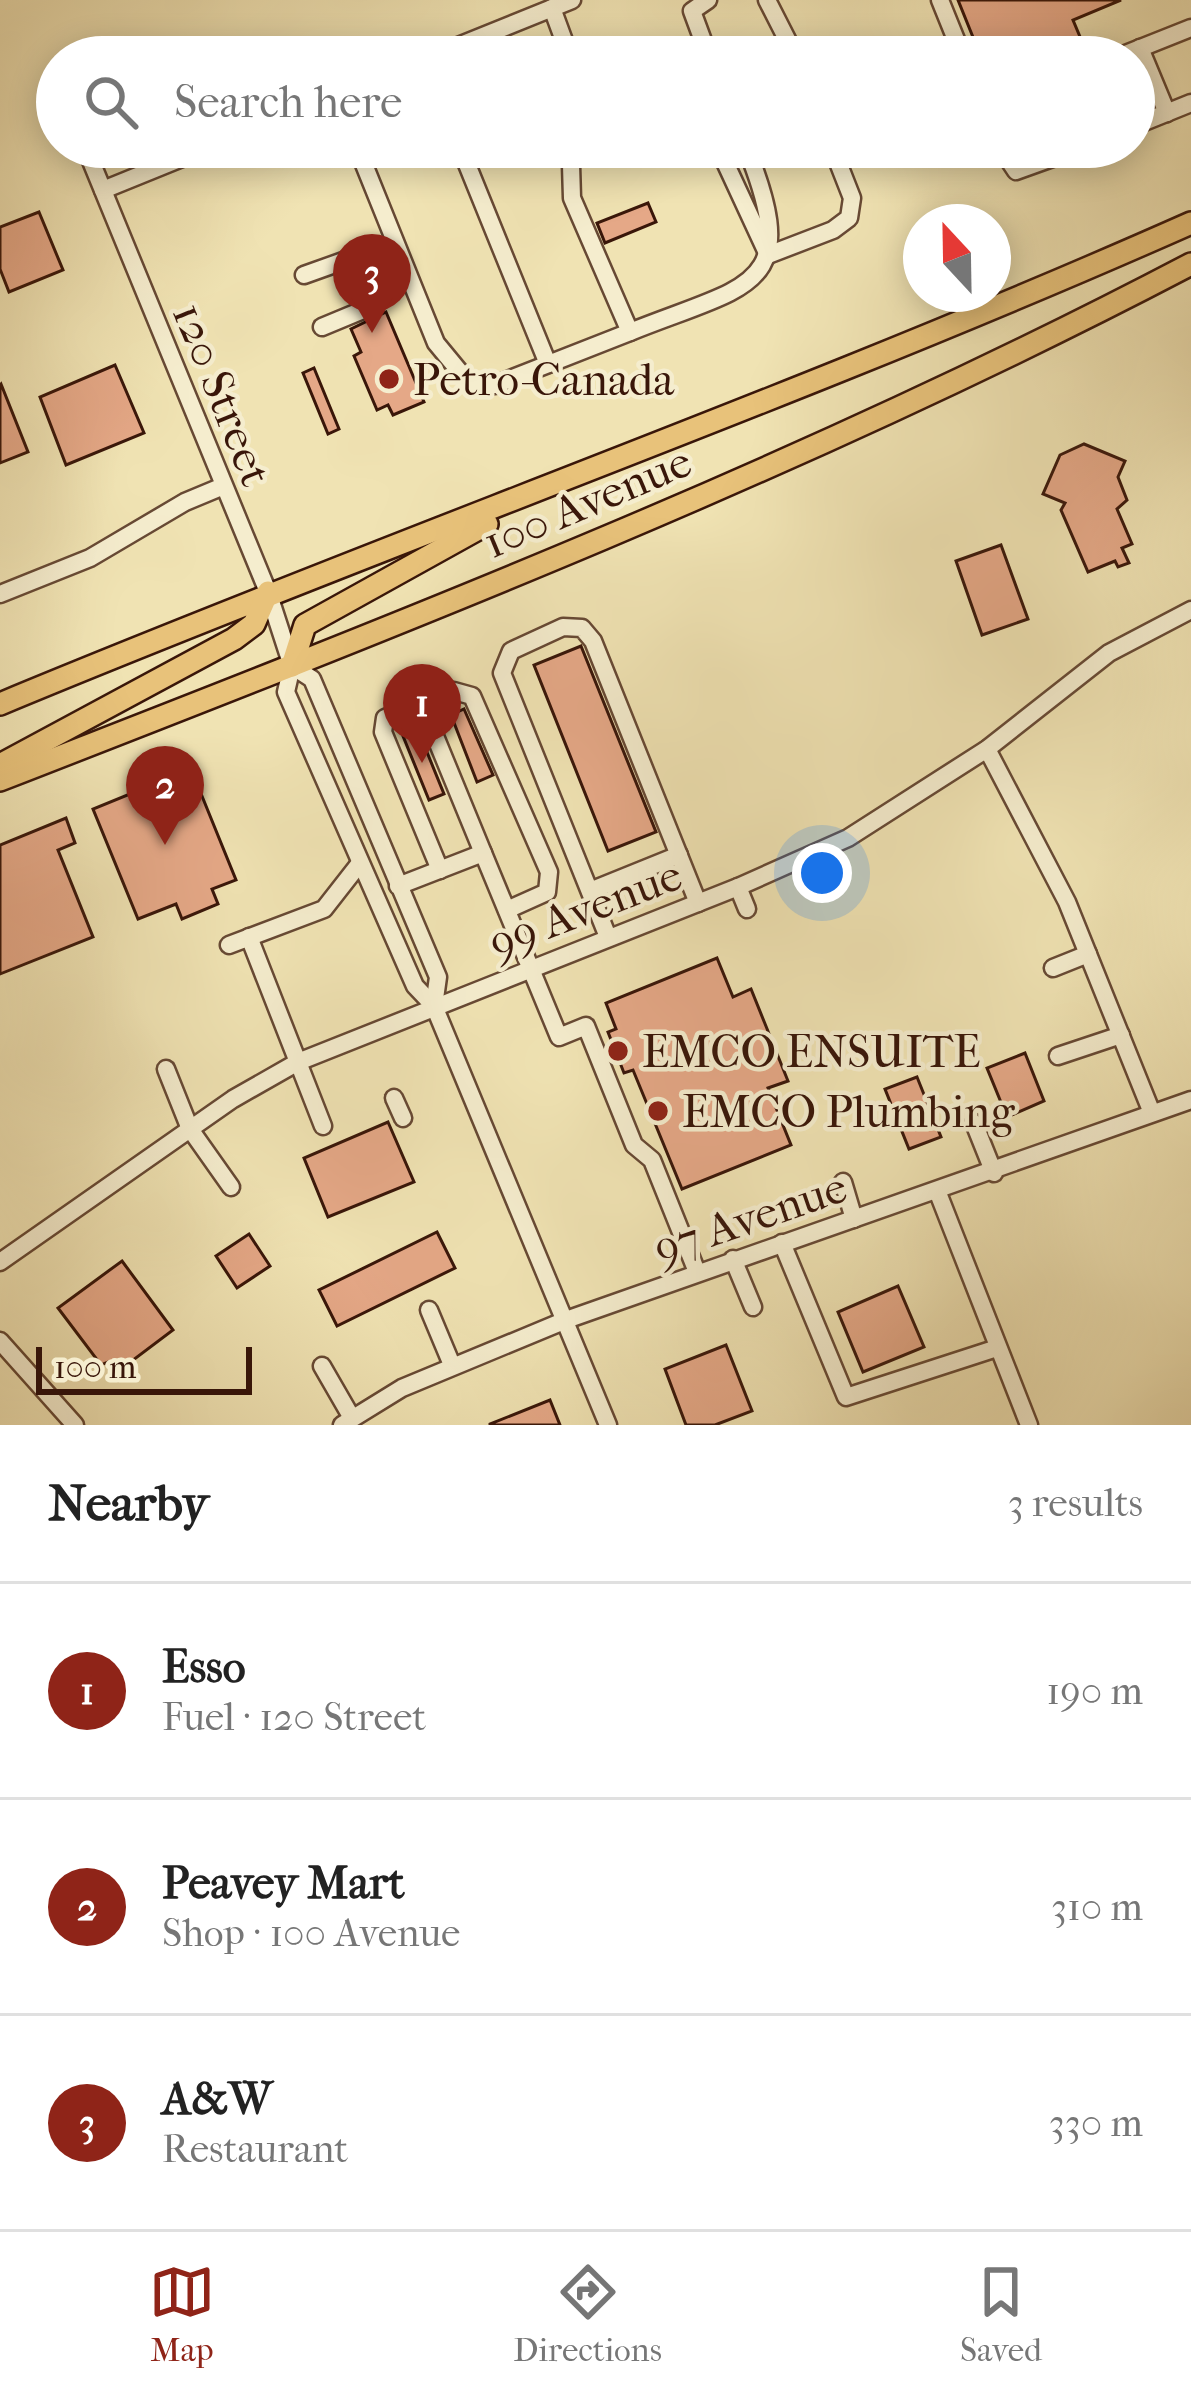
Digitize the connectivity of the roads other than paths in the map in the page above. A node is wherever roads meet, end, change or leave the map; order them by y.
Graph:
1 (572, 0) edge
2 (708, 0) edge
3 (767, 0) edge
4 (940, 0) edge
5 (552, 8) junction
6 (1191, 28) edge
7 (483, 36) edge
8 (562, 36) edge
9 (700, 36) edge
10 (785, 36) edge
11 (955, 36) edge
12 (1155, 42) edge
13 (1155, 84) edge
14 (1191, 104) edge
15 (1167, 113) junction
16 (1155, 118) edge
17 (94, 168) edge
18 (157, 168) edge
19 (366, 168) edge
20 (469, 168) edge
21 (571, 168) edge
22 (728, 168) edge
23 (754, 168) edge
24 (840, 168) edge
25 (103, 190) junction
26 (1191, 223) edge
27 (768, 255) junction
28 (1191, 264) edge
29 (304, 275) dead end
30 (322, 327) dead end
31 (630, 332) junction
32 (548, 364) junction
33 (221, 487) junction
34 (554, 488) junction
35 (268, 592) junction
36 (0, 594) edge
37 (1191, 610) edge
38 (292, 666) junction
39 (421, 702) junction
40 (0, 704) edge
41 (987, 749) junction
42 (0, 765) edge
43 (0, 780) edge
44 (483, 853) junction
45 (679, 856) junction
46 (360, 863) junction
47 (440, 870) junction
48 (398, 886) junction
49 (738, 887) junction
50 (590, 891) junction
51 (698, 903) junction
52 (747, 909) dead end
53 (507, 910) junction
54 (608, 937) junction
55 (249, 938) junction
56 (229, 945) dead end
57 (1088, 954) junction
58 (530, 967) junction
59 (1053, 968) dead end
60 (434, 1006) junction
61 (1120, 1035) junction
62 (1058, 1056) dead end
63 (298, 1062) junction
64 (166, 1069) dead end
65 (394, 1098) dead end
66 (1191, 1100) edge
67 (1152, 1113) junction
68 (403, 1118) dead end
69 (974, 1123) dead end
70 (323, 1126) dead end
71 (190, 1129) junction
72 (994, 1173) junction
73 (844, 1182) dead end
74 (231, 1186) dead end
75 (938, 1192) junction
76 (854, 1219) junction
77 (782, 1243) junction
78 (733, 1259) junction
79 (0, 1262) edge
80 (697, 1272) junction
81 (753, 1306) dead end
82 (429, 1310) dead end
83 (566, 1320) junction
84 (0, 1341) edge
85 (997, 1348) junction
86 (322, 1366) dead end
87 (452, 1366) junction
88 (347, 1422) edge
89 (75, 1425) edge
90 (608, 1425) edge
91 (1028, 1425) edge

1 - 5 street
2 - 9 street
3 - 10 street
4 - 11 street
5 - 7 street
5 - 8 street
6 - 12 street
13 - 15 street
14 - 15 street
15 - 16 street
17 - 25 street, 120 Street
18 - 25 street
19 - 32 street
20 - 32 street
21 - 31 street
22 - 27 street
23 - 27 street
24 - 27 street
25 - 33 street, 120 Street
26 - 34 main road, 100 Avenue
27 - 31 street
28 - 38 main road, 100 Avenue
29 - 30 street
31 - 32 street
33 - 35 street, 120 Street
33 - 36 street
34 - 35 main road, 100 Avenue
34 - 38 main road
35 - 38 street, 120 Street
35 - 40 main road, 100 Avenue
35 - 42 main road
37 - 41 street, 99 Avenue
38 - 43 main road, 100 Avenue
38 - 46 street, 120 Street
38 - 48 street, 120 Street
39 - 44 street
39 - 47 street
39 - 53 street
41 - 49 street, 99 Avenue
41 - 57 street
44 - 47 street
44 - 53 street
45 - 50 street
45 - 50 street
45 - 51 street
46 - 55 street
46 - 60 street, 120 Street
47 - 48 street
48 - 60 street, 120 Street
49 - 51 street, 99 Avenue
49 - 52 street
50 - 54 street
51 - 54 street, 99 Avenue
53 - 58 street
54 - 58 street, 99 Avenue
55 - 56 street
55 - 63 street
57 - 59 street
57 - 61 street
58 - 60 street, 99 Avenue
58 - 80 street
60 - 63 street, 99 Avenue
60 - 83 street, 120 Street
61 - 62 street
61 - 67 street
63 - 70 street
63 - 71 street, 99 Avenue
64 - 71 street
65 - 68 street
66 - 67 street, 97 Avenue
67 - 72 street, 97 Avenue
69 - 72 street
71 - 74 street
71 - 79 street, 99 Avenue
72 - 75 street, 97 Avenue
73 - 76 street
75 - 76 street, 97 Avenue
75 - 85 street
76 - 77 street, 97 Avenue
77 - 78 street, 97 Avenue
77 - 85 street
78 - 80 street, 97 Avenue
78 - 81 street
80 - 83 street, 97 Avenue
82 - 87 street
83 - 87 street, 97 Avenue
83 - 90 street, 120 Street
84 - 89 street
85 - 91 street
86 - 88 street
87 - 88 street, 97 Avenue

